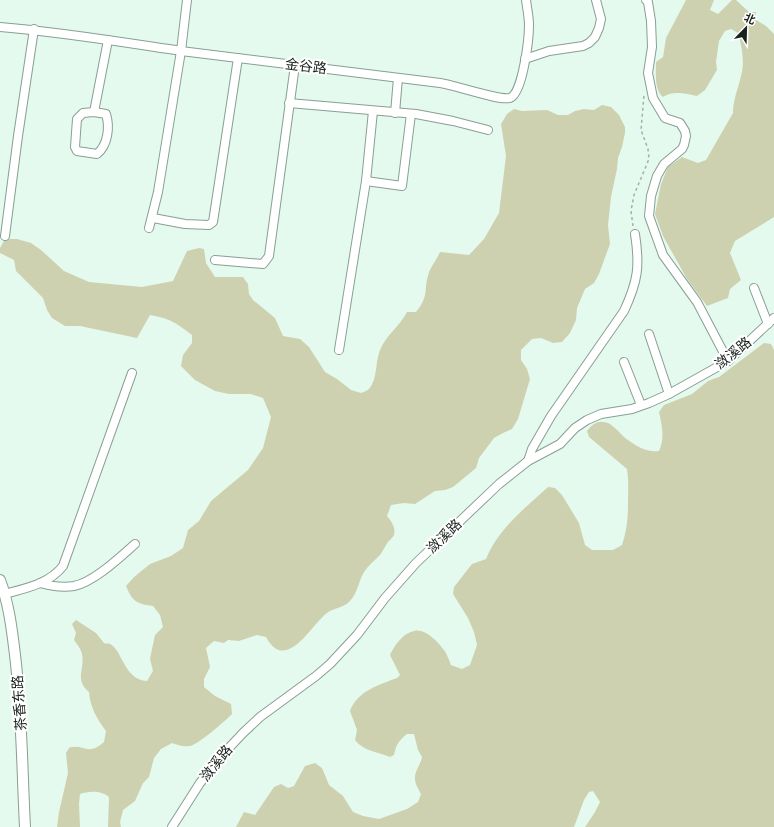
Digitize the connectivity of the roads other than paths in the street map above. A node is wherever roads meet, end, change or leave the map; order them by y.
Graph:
1 (187, 0) edge
2 (526, 0) edge
3 (596, 0) edge
4 (646, 0) edge
5 (0, 26) edge
6 (34, 29) junction
7 (108, 40) junction
8 (181, 51) junction
9 (238, 58) junction
10 (525, 59) junction
11 (295, 65) junction
12 (398, 78) junction
13 (289, 103) junction
14 (373, 111) junction
15 (94, 112) junction
16 (395, 113) junction
17 (411, 114) junction
18 (488, 130) dead end
19 (366, 181) junction
20 (153, 218) junction
21 (149, 228) dead end
22 (634, 234) road end
23 (5, 236) dead end
24 (215, 260) dead end
25 (754, 288) dead end
26 (771, 321) edge
27 (649, 334) dead end
28 (339, 350) dead end
29 (728, 361) junction
30 (624, 362) dead end
31 (132, 374) dead end
32 (669, 394) junction
33 (641, 405) junction
34 (528, 461) junction
35 (135, 544) dead end
36 (0, 580) edge
37 (40, 583) junction
38 (5, 594) junction
39 (25, 827) edge
40 (172, 827) edge

1 - 8 street
2 - 10 street, 金谷路
3 - 10 street
4 - 29 street
5 - 6 street, 金谷路
6 - 7 street, 金谷路
6 - 23 street
7 - 8 street, 金谷路
7 - 15 street
8 - 9 street, 金谷路
8 - 20 street
9 - 11 street, 金谷路
9 - 20 street
10 - 12 street, 金谷路
11 - 12 street, 金谷路
11 - 13 street
12 - 16 street
13 - 14 street
13 - 24 street
14 - 16 street
14 - 19 street
15 - 15 street
16 - 17 street
17 - 18 street
17 - 19 street
19 - 28 street
20 - 21 street
22 - 34 street
25 - 26 street
26 - 29 street, 潋溪路
27 - 32 street
29 - 32 street, 潋溪路
30 - 33 street
31 - 37 street
32 - 33 street, 潋溪路
33 - 34 street, 潋溪路
34 - 40 street, 潋溪路
35 - 37 street
36 - 38 main road, 茶香东路
37 - 38 street
38 - 39 main road, 茶香东路

